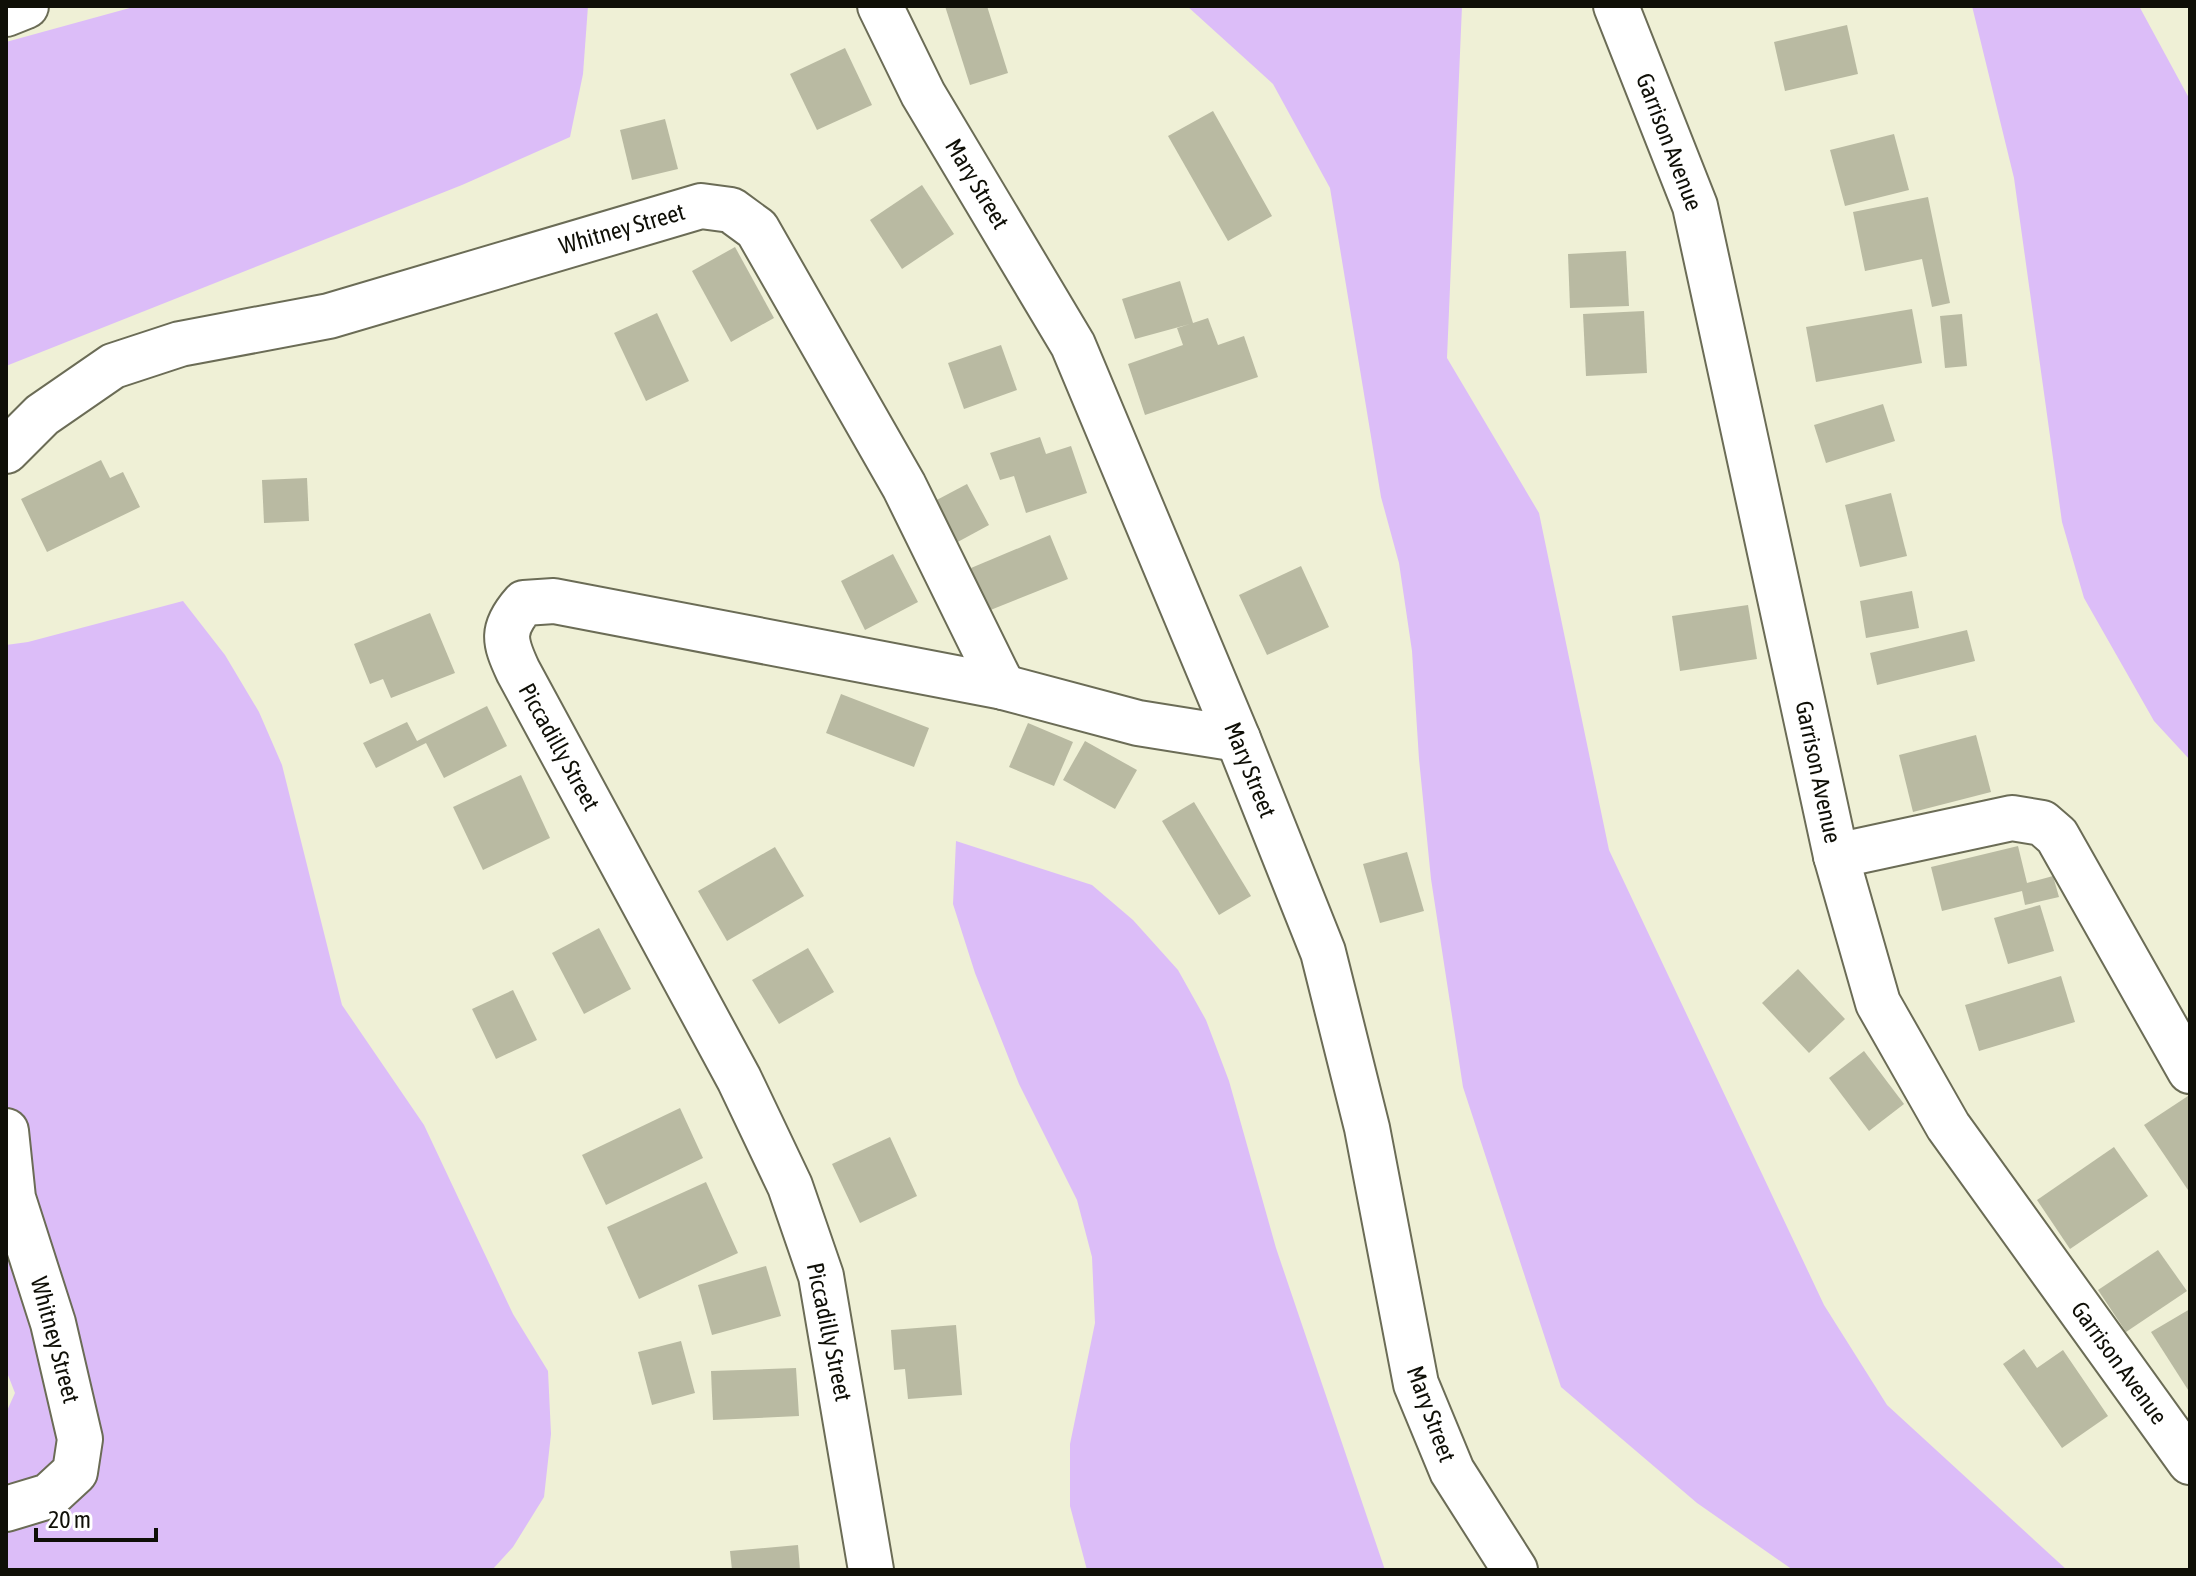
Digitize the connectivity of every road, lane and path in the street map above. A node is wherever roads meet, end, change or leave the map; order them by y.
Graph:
1 (26, 6) edge
2 (880, 6) edge
3 (1616, 6) edge
4 (6, 14) edge
5 (6, 451) edge
6 (1003, 687) junction
7 (1238, 739) junction
8 (1836, 856) junction
9 (2190, 1071) edge
10 (6, 1131) edge
11 (2190, 1462) edge
12 (6, 1509) edge
13 (871, 1570) edge
14 (1515, 1570) edge

1 - 4 street
2 - 7 street, Mary Street
3 - 8 street, Garrison Avenue
5 - 6 street, Whitney Street
6 - 7 street, Piccadilly Street
6 - 13 street, Piccadilly Street
7 - 14 street, Mary Street
8 - 9 street
8 - 11 street, Garrison Avenue
10 - 12 street, Whitney Street

